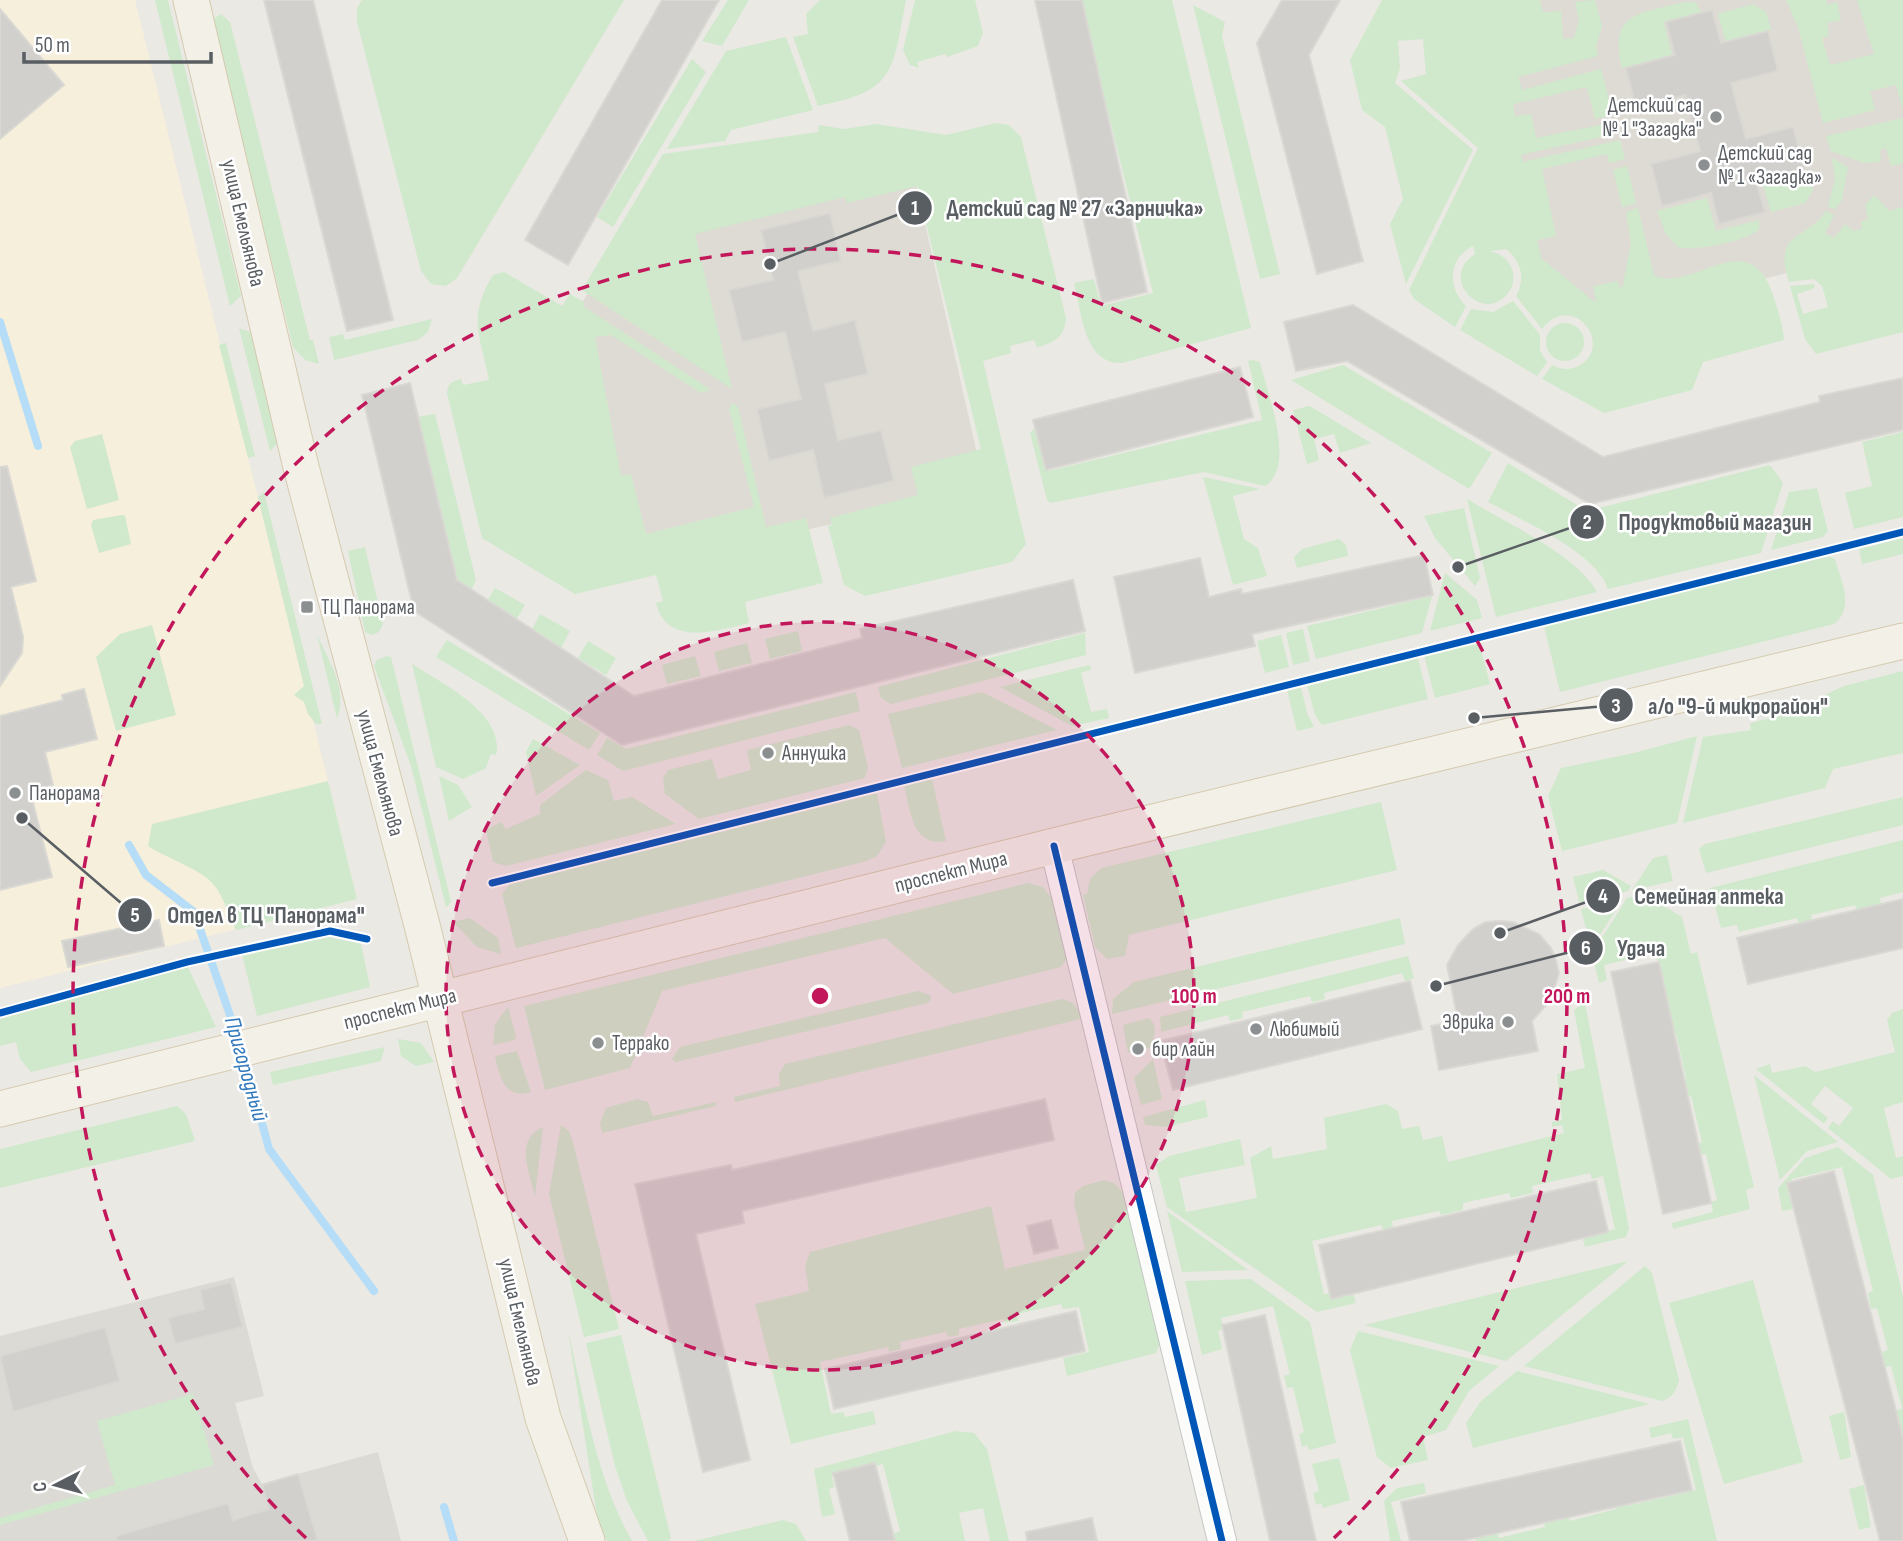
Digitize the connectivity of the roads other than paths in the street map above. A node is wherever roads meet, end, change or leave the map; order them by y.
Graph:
1 (191, 0) edge
2 (1903, 640) edge
3 (1054, 846) junction
4 (439, 999) junction
5 (0, 1109) edge
6 (587, 1541) edge
7 (1222, 1541) edge

1 - 4 main road, улица Емельянова
2 - 3 main road, проспект Мира
3 - 4 main road, проспект Мира
3 - 7 street
4 - 5 main road, проспект Мира
4 - 6 main road, улица Емельянова

